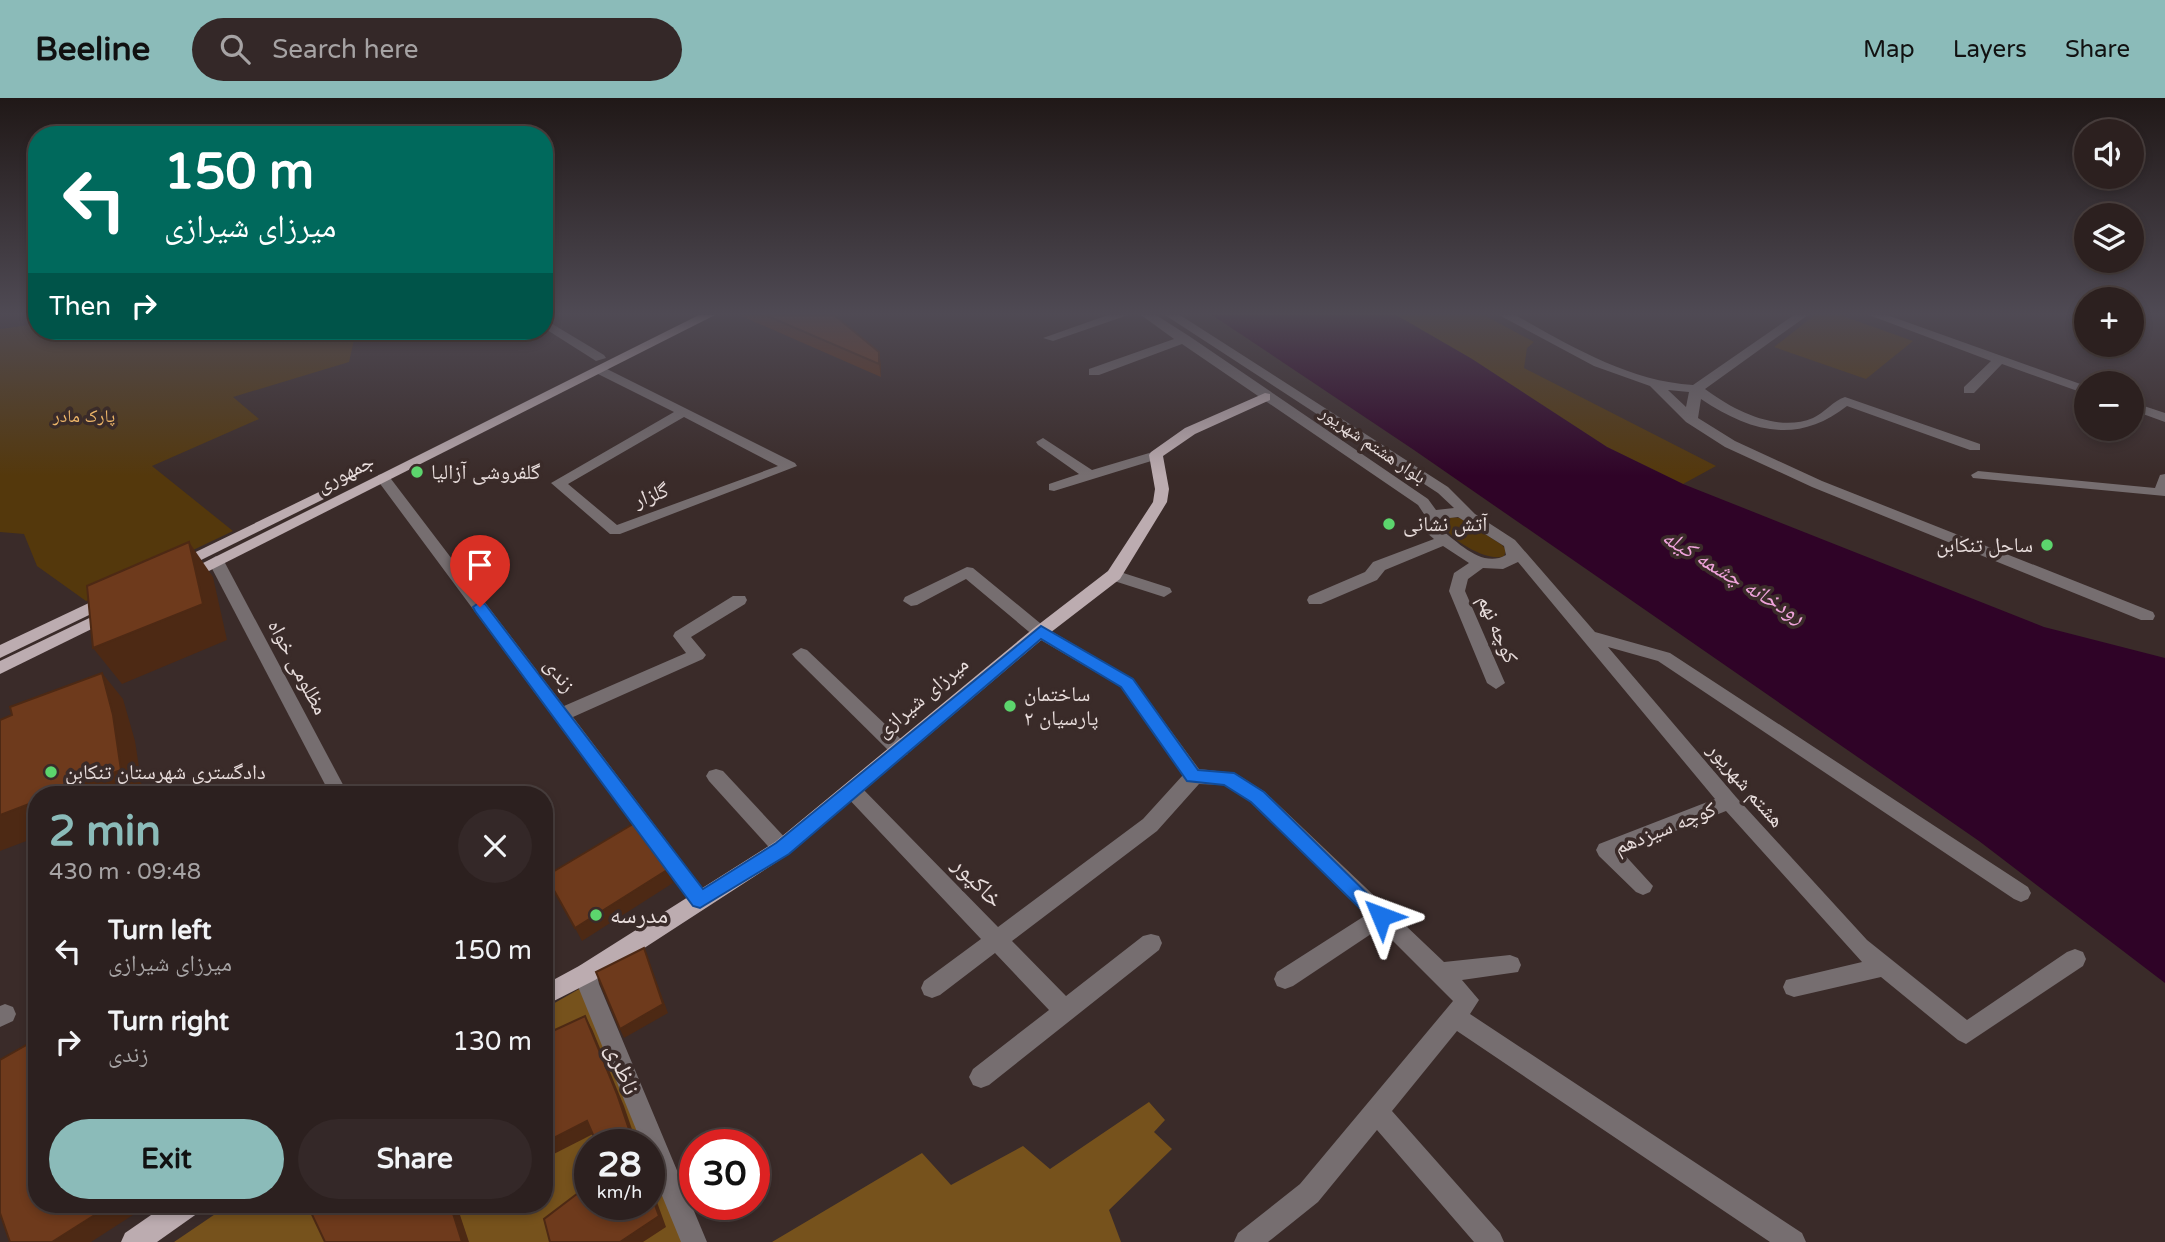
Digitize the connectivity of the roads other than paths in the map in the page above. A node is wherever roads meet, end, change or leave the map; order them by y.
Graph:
1 (592, 368) edge
2 (593, 368) edge
3 (608, 368) edge
4 (1104, 368) edge
5 (1226, 368) edge
6 (1254, 368) edge
7 (1616, 368) edge
8 (1726, 368) edge
9 (1991, 368) edge
10 (2026, 368) edge
11 (1094, 372) dead end
12 (1656, 386) junction
13 (2074, 386) edge
14 (1696, 389) junction
15 (1969, 390) dead end
16 (1265, 397) junction
17 (2144, 410) edge
18 (682, 413) junction
19 (2165, 418) edge
20 (1691, 419) junction
21 (1043, 442) dead end
22 (1975, 447) dead end
23 (1156, 455) junction
24 (1978, 475) dead end
25 (1091, 476) junction
26 (383, 478) junction
27 (2165, 478) edge
28 (1054, 487) dead end
29 (1468, 514) junction
30 (1433, 517) junction
31 (1446, 540) junction
32 (1514, 547) junction
33 (216, 561) junction
34 (1480, 563) junction
35 (1114, 575) junction
36 (1164, 592) dead end
37 (739, 600) dead end
38 (1315, 600) dead end
39 (911, 601) dead end
40 (2147, 616) dead end
41 (1041, 632) junction
42 (1590, 636) junction
43 (0, 652) edge
44 (801, 654) dead end
45 (0, 668) edge
46 (1496, 683) dead end
47 (561, 715) junction
48 (900, 750) junction
49 (716, 776) dead end
50 (1194, 776) junction
51 (335, 786) edge
52 (852, 790) junction
53 (1729, 802) junction
54 (782, 848) junction
55 (1643, 887) dead end
56 (2021, 893) dead end
57 (700, 900) junction
58 (1381, 916) junction
59 (997, 939) junction
60 (1151, 943) dead end
61 (2075, 959) dead end
62 (1510, 965) dead end
63 (1884, 967) junction
64 (587, 972) junction
65 (1440, 972) junction
66 (1285, 979) dead end
67 (1794, 987) dead end
68 (932, 988) dead end
69 (553, 991) edge
70 (1065, 1011) junction
71 (1454, 1016) junction
72 (981, 1077) dead end
73 (1377, 1112) junction
74 (176, 1213) edge
75 (134, 1242) edge
76 (694, 1242) edge
77 (1247, 1242) edge
78 (1491, 1242) edge
79 (1793, 1242) edge

1 - 33 main road, جمهوری
2 - 26 main road, جمهوری
3 - 18 street, گلزار
4 - 11 street
5 - 16 street, بلوار هشتم شهریور
6 - 29 street, بلوار هشتم شهریور
7 - 12 street
8 - 14 street
9 - 15 street
10 - 13 street
12 - 14 street
12 - 20 street
14 - 20 street
14 - 22 street
16 - 23 main road
16 - 30 street, بلوار هشتم شهریور
17 - 19 street
18 - 18 street, گلزار
20 - 40 street
21 - 25 street
23 - 25 street
23 - 35 main road, میرزای شیرازی
24 - 27 street
25 - 28 street
26 - 33 main road, جمهوری
26 - 47 street, زندی
29 - 30 street
29 - 32 street, بلوار هشتم شهریور
30 - 31 street, بلوار هشتم شهریور
31 - 34 street
31 - 38 street
32 - 34 street
32 - 42 street, هشتم شهریور
33 - 51 street, مظلومی خواه
34 - 46 street, کوچه نهم
35 - 36 street
35 - 41 main road, میرزای شیرازی
37 - 47 street
39 - 41 street
41 - 48 main road, میرزای شیرازی
41 - 50 street
42 - 53 street, هشتم شهریور
42 - 56 street
43 - 45 main road
44 - 48 street
47 - 57 street, زندی
48 - 52 main road, میرزای شیرازی
49 - 54 street
50 - 58 street
50 - 59 street
52 - 54 main road, میرزای شیرازی
52 - 59 street, خاکپور
53 - 55 street, کوچه سیزدهم
53 - 63 street, هشتم شهریور
54 - 57 main road, میرزای شیرازی
57 - 64 main road, میرزای شیرازی
58 - 65 street
58 - 66 street
59 - 68 street
59 - 70 street, خاکپور
60 - 70 street
61 - 63 street, هشتم شهریور
62 - 65 street
63 - 67 street
64 - 69 main road, میرزای شیرازی
64 - 76 street, ناظری
65 - 71 street
70 - 72 street
71 - 73 street
71 - 79 street
73 - 77 street
73 - 78 street
74 - 75 main road

